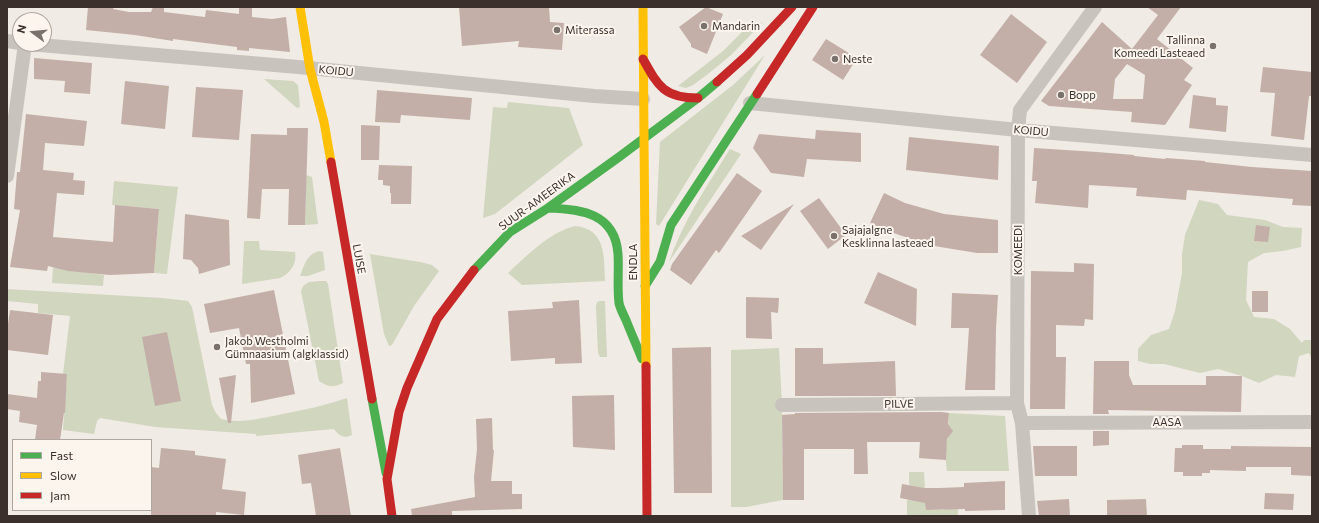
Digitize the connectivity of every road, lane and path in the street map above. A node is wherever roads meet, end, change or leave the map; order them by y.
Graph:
1 (300, 7) edge
2 (644, 7) edge
3 (792, 7) edge
4 (813, 7) edge
5 (1095, 7) edge
6 (52, 46) edge
7 (24, 52) edge
8 (643, 59) junction
9 (310, 69) junction
10 (698, 98) junction
11 (643, 99) junction
12 (750, 103) junction
13 (1018, 130) junction
14 (644, 138) junction
15 (1312, 155) edge
16 (7, 176) edge
17 (548, 208) junction
18 (645, 287) junction
19 (646, 369) junction
20 (1017, 403) junction
21 (782, 405) dead end
22 (1022, 422) junction
23 (1312, 422) edge
24 (387, 479) junction
25 (392, 516) edge
26 (647, 516) edge
27 (1029, 516) edge

1 - 9 main road, LUISE
2 - 8 main road, ENDLA
3 - 10 main road, SUUR-AMEERIKA
4 - 12 main road
5 - 13 street, KOMEEDI
6 - 9 street, KOIDU
7 - 16 street
8 - 10 main road
8 - 11 main road, ENDLA
9 - 11 street, KOIDU
9 - 24 main road, LUISE
10 - 14 main road, SUUR-AMEERIKA
11 - 14 main road, ENDLA
12 - 13 street, KOIDU
12 - 18 main road
13 - 15 street, KOIDU
13 - 20 street, KOMEEDI
14 - 17 main road, SUUR-AMEERIKA
14 - 18 main road, ENDLA
17 - 19 main road
17 - 24 main road, SUUR-AMEERIKA
18 - 19 main road, ENDLA
19 - 26 main road, ENDLA
20 - 21 street, PILVE
20 - 22 street, KOMEEDI
22 - 23 street, AASA
22 - 27 street, KOMEEDI
24 - 25 main road, LUISE

